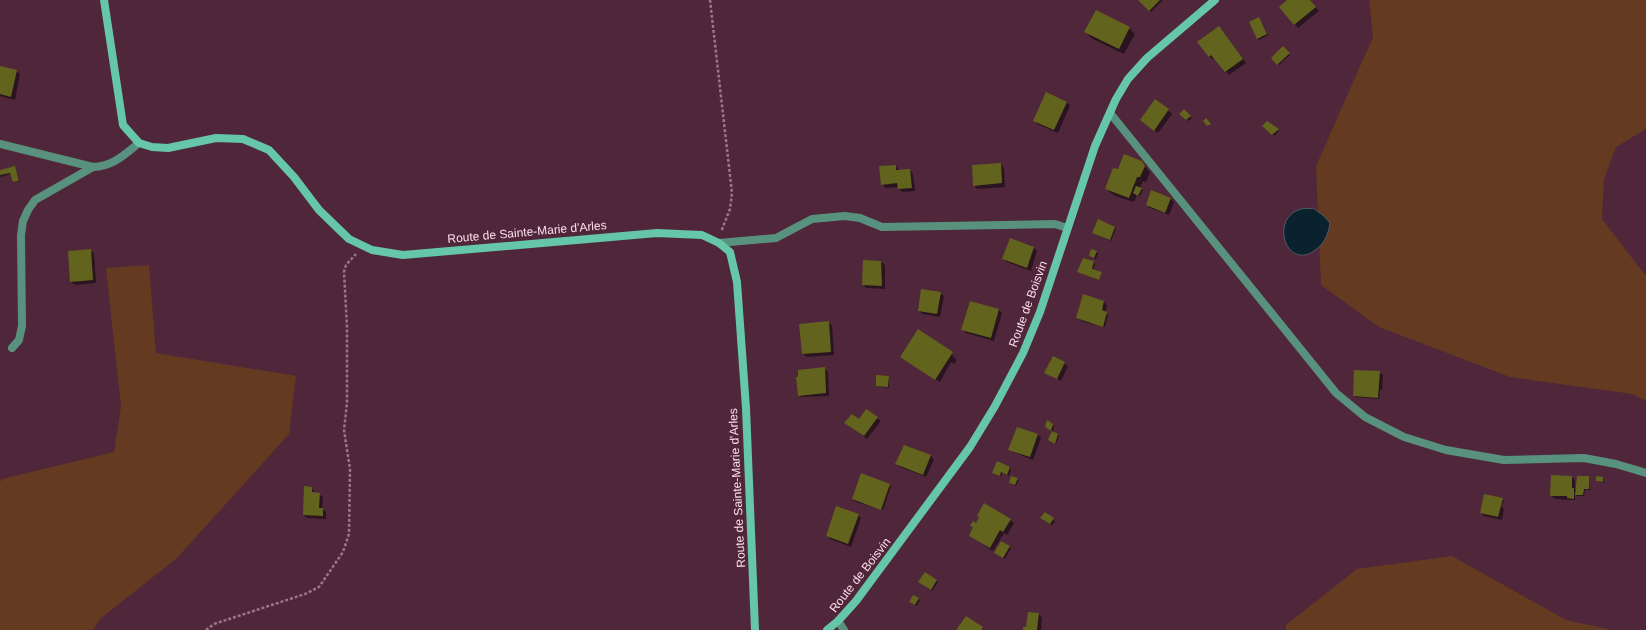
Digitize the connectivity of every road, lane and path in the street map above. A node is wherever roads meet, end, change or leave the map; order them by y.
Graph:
1 (104, 0) edge
2 (710, 0) edge
3 (1215, 0) edge
4 (1110, 113) junction
5 (139, 143) junction
6 (0, 144) edge
7 (93, 168) junction
8 (1067, 228) junction
9 (719, 243) junction
10 (363, 246) junction
11 (12, 348) dead end
12 (1646, 473) edge
13 (838, 622) junction
14 (206, 630) edge
15 (755, 630) edge
16 (827, 630) edge
17 (844, 630) edge

1 - 5 main road
2 - 9 path
3 - 4 main road, Route de Boisvin
4 - 8 main road, Route de Boisvin
4 - 12 street
5 - 7 street
5 - 10 main road, Route de Sainte-Marie d'Arles
6 - 7 street
7 - 11 street
8 - 9 street
8 - 13 main road, Route de Boisvin
9 - 10 main road, Route de Sainte-Marie d'Arles
9 - 15 main road, Route de Sainte-Marie d'Arles
10 - 14 path
13 - 16 main road, Route de Boisvin
13 - 17 street

